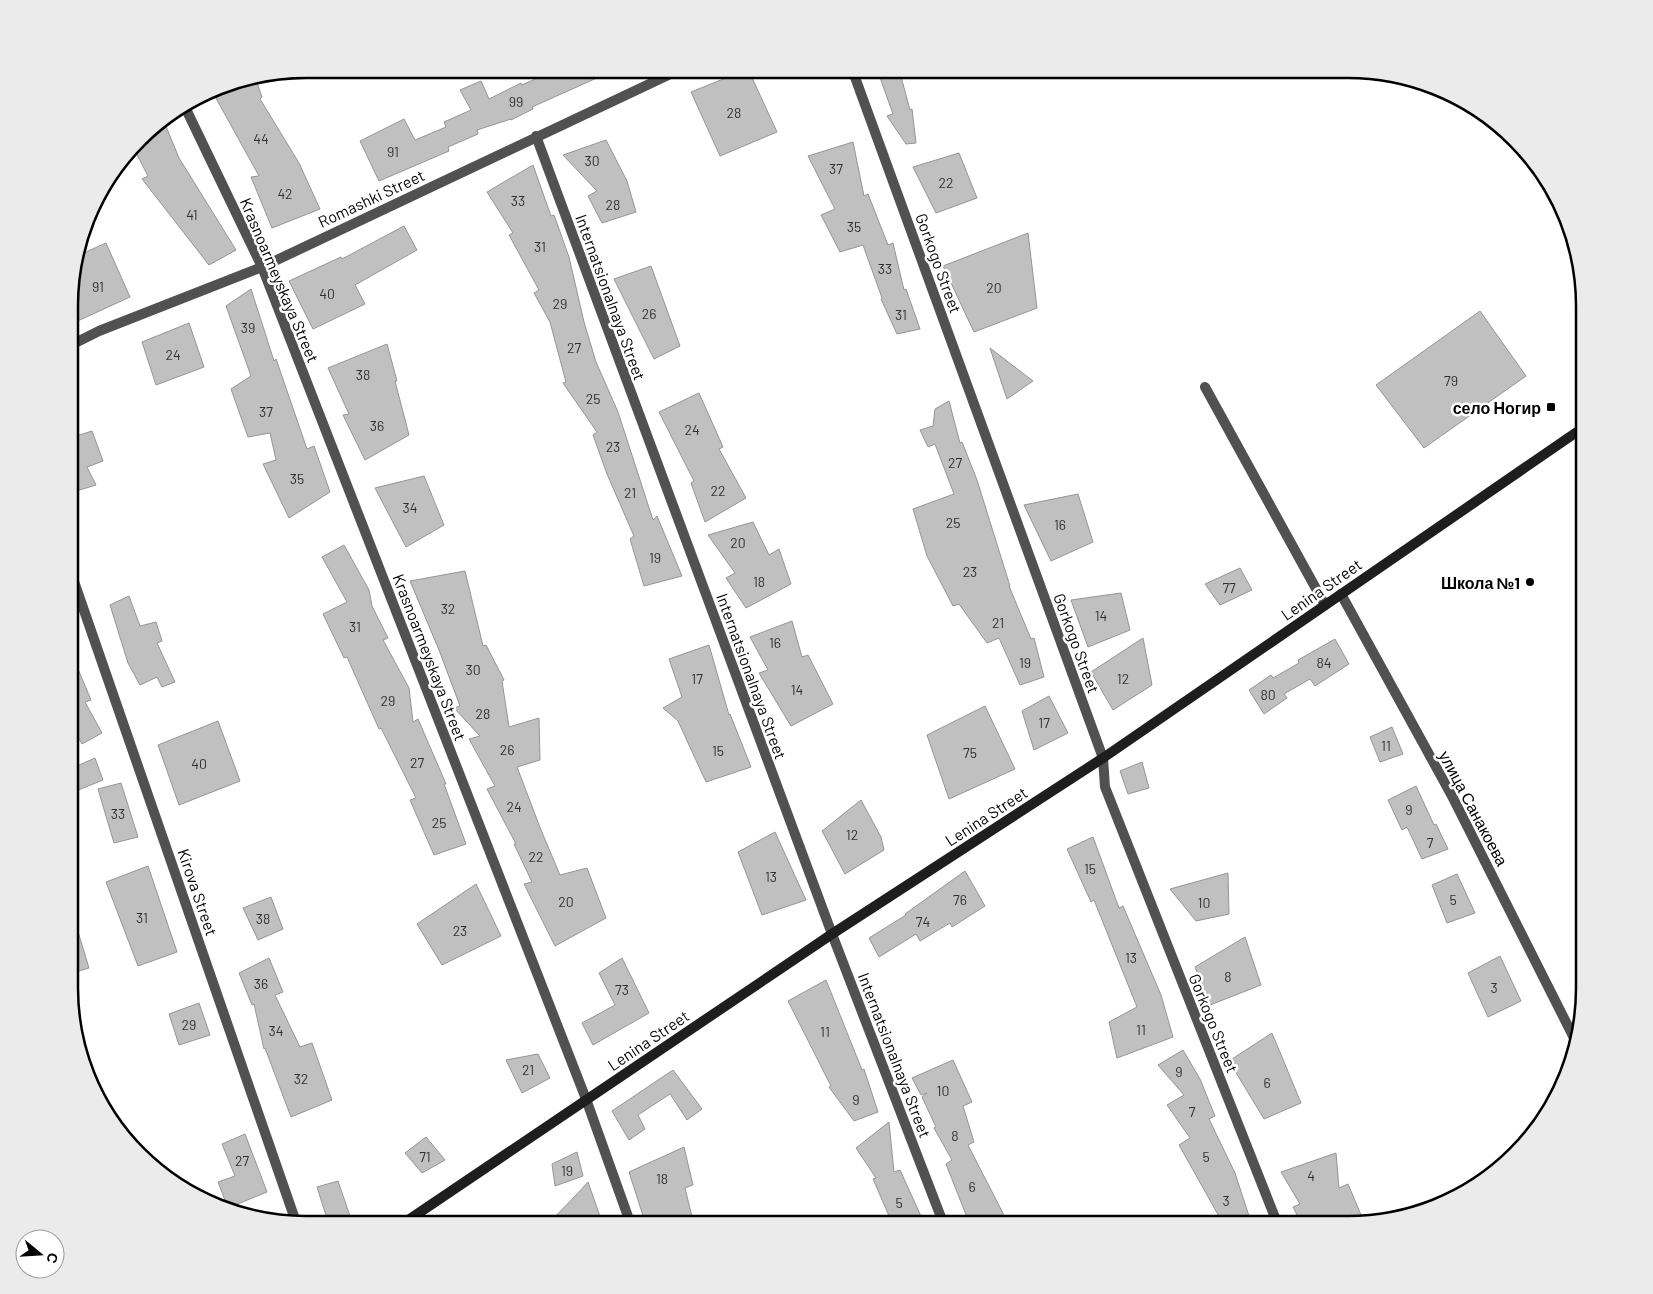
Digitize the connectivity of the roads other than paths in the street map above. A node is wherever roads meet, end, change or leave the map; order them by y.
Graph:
1 (662, 78) edge
2 (855, 78) edge
3 (187, 111) edge
4 (536, 136) junction
5 (262, 267) junction
6 (78, 342) edge
7 (1205, 387) dead end
8 (1576, 432) edge
9 (78, 593) edge
10 (1341, 594) junction
11 (1325, 605) junction
12 (1103, 758) junction
13 (832, 934) junction
14 (1571, 1031) edge
15 (586, 1100) junction
16 (294, 1216) edge
17 (414, 1216) edge
18 (628, 1216) edge
19 (941, 1216) edge
20 (1274, 1216) edge

1 - 4 street, Romashki Street
2 - 12 street, Gorkogo Street
3 - 5 street, Krasnoarmeyskaya Street
4 - 5 street, Romashki Street
4 - 13 street, Internatsionalnaya Street
5 - 6 street, Romashki Street
5 - 15 street, Krasnoarmeyskaya Street
7 - 11 street
8 - 10 street, Lenina Street
9 - 16 street, Kirova Street
10 - 11 street, Lenina Street
10 - 14 street, улица Санакоева
11 - 12 street, Lenina Street
12 - 13 street, Lenina Street
12 - 20 street, Gorkogo Street
13 - 15 street, Lenina Street
13 - 19 street, Internatsionalnaya Street
15 - 17 street, Lenina Street
15 - 18 street, Krasnoarmeyskaya Street

